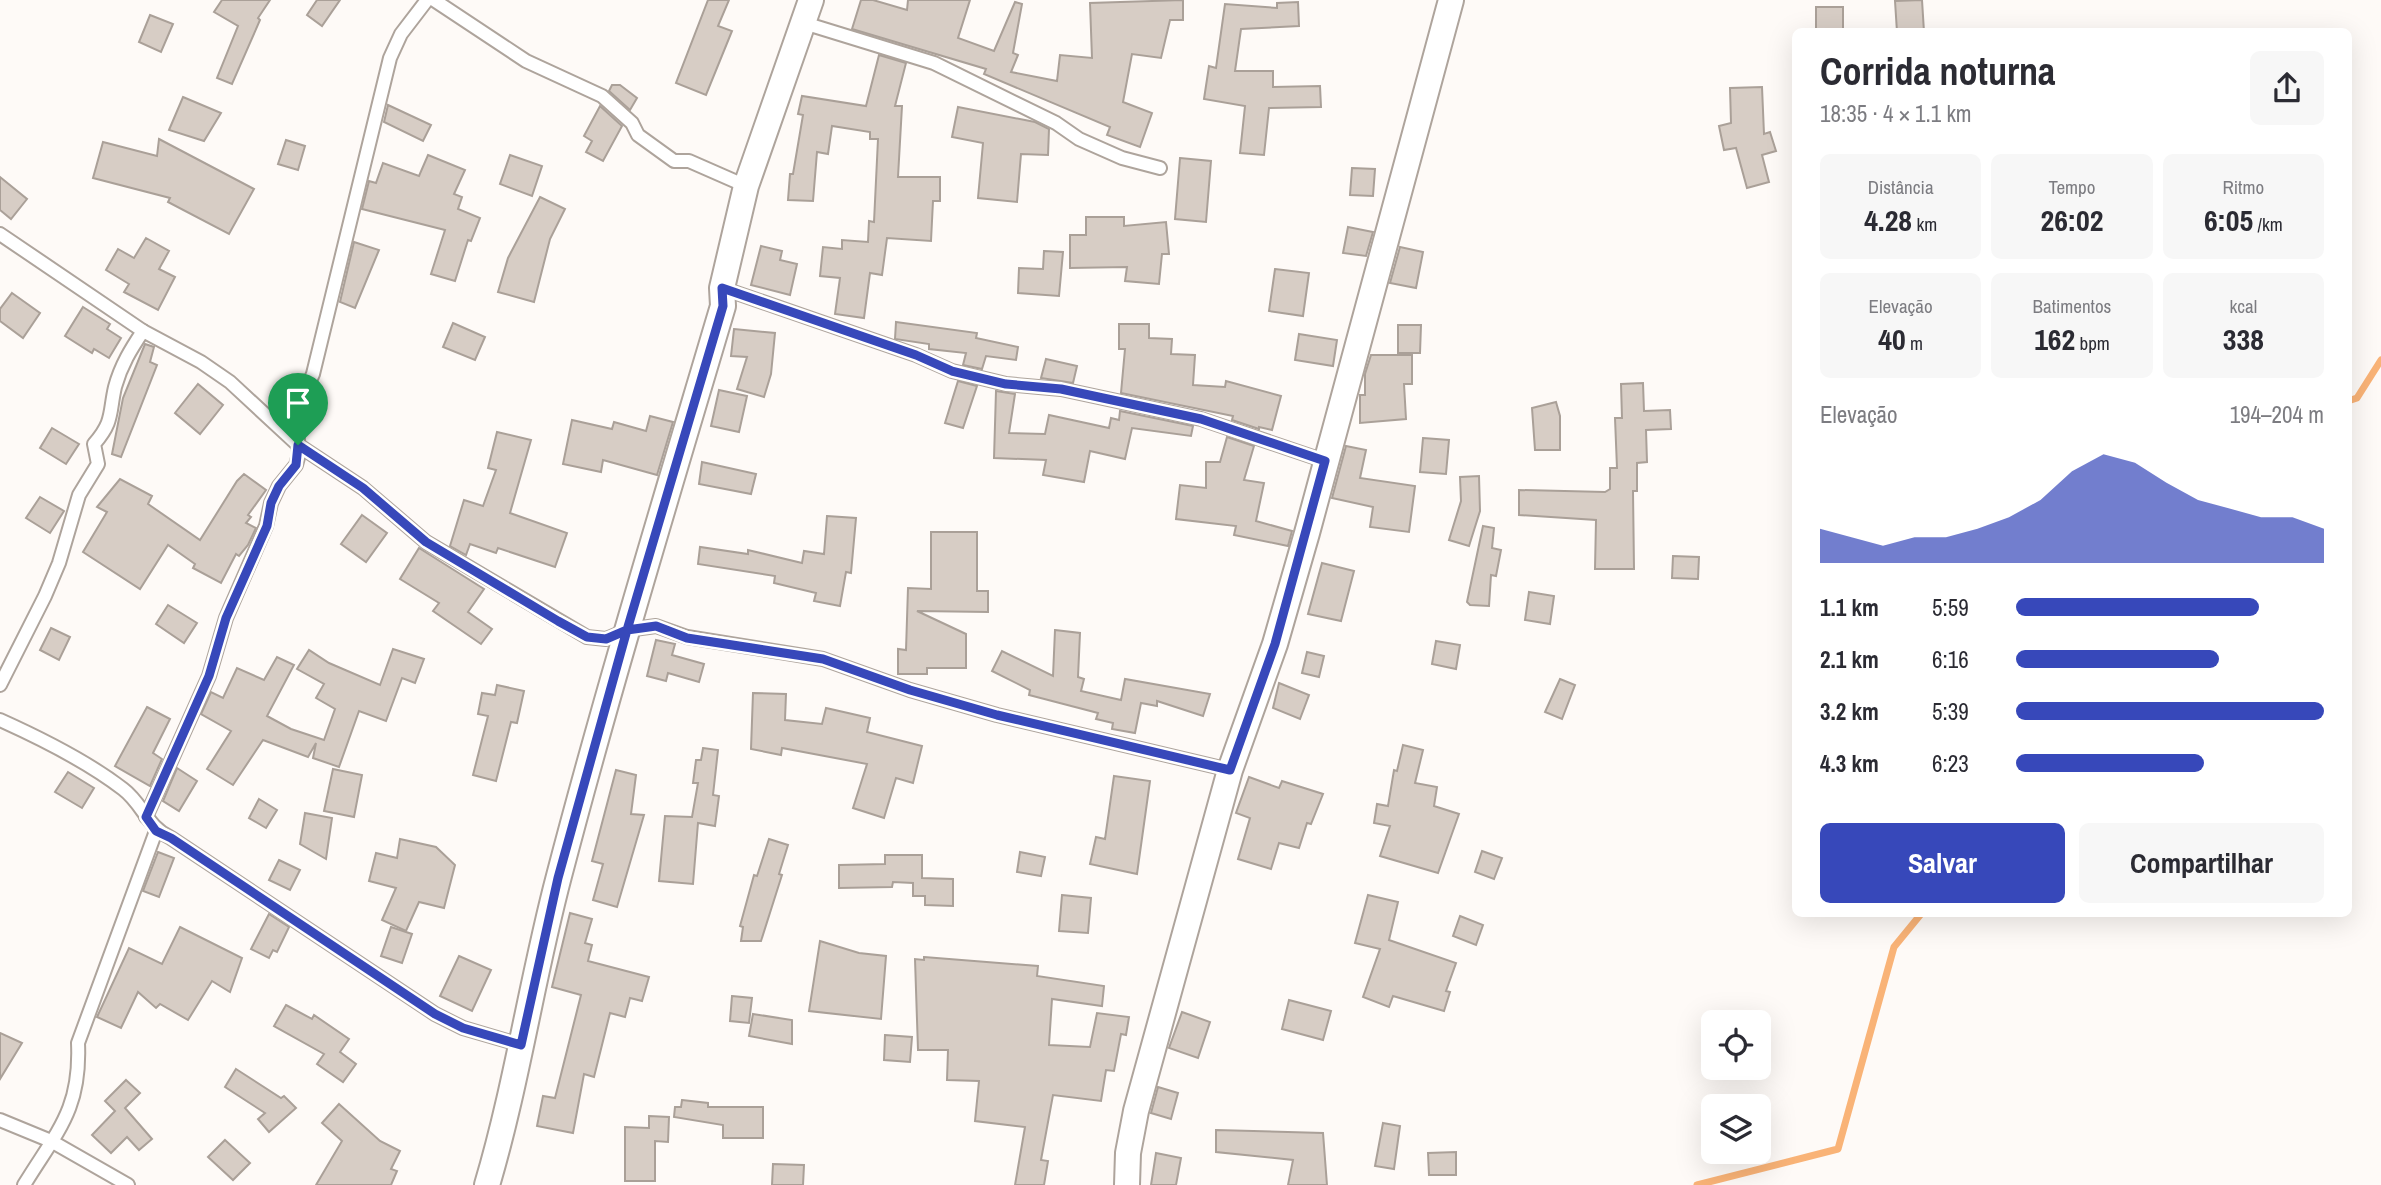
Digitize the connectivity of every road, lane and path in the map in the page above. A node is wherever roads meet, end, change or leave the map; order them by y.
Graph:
1 (427, 0) edge
2 (434, 0) edge
3 (1451, 0) edge
4 (807, 11) edge
5 (1160, 168) dead end
6 (746, 186) junction
7 (0, 234) edge
8 (722, 288) junction
9 (144, 331) junction
10 (298, 445) junction
11 (1325, 461) junction
12 (627, 630) junction
13 (0, 685) edge
14 (0, 720) edge
15 (1230, 770) junction
16 (146, 817) junction
17 (156, 831) junction
18 (521, 1045) junction
19 (0, 1120) edge
20 (51, 1142) junction
21 (24, 1185) edge
22 (128, 1185) edge
23 (486, 1185) edge
24 (1127, 1185) edge

1 - 10 lane
2 - 6 lane
3 - 11 street
4 - 5 lane
4 - 6 street
6 - 8 street
7 - 9 lane
8 - 11 lane
8 - 12 street
9 - 10 lane
9 - 13 lane
10 - 12 lane
10 - 16 lane
11 - 15 street
12 - 15 lane
12 - 18 street
14 - 16 lane
15 - 24 street
16 - 17 lane
17 - 18 lane
17 - 20 lane
18 - 23 street
19 - 20 lane
20 - 21 lane
20 - 22 lane

